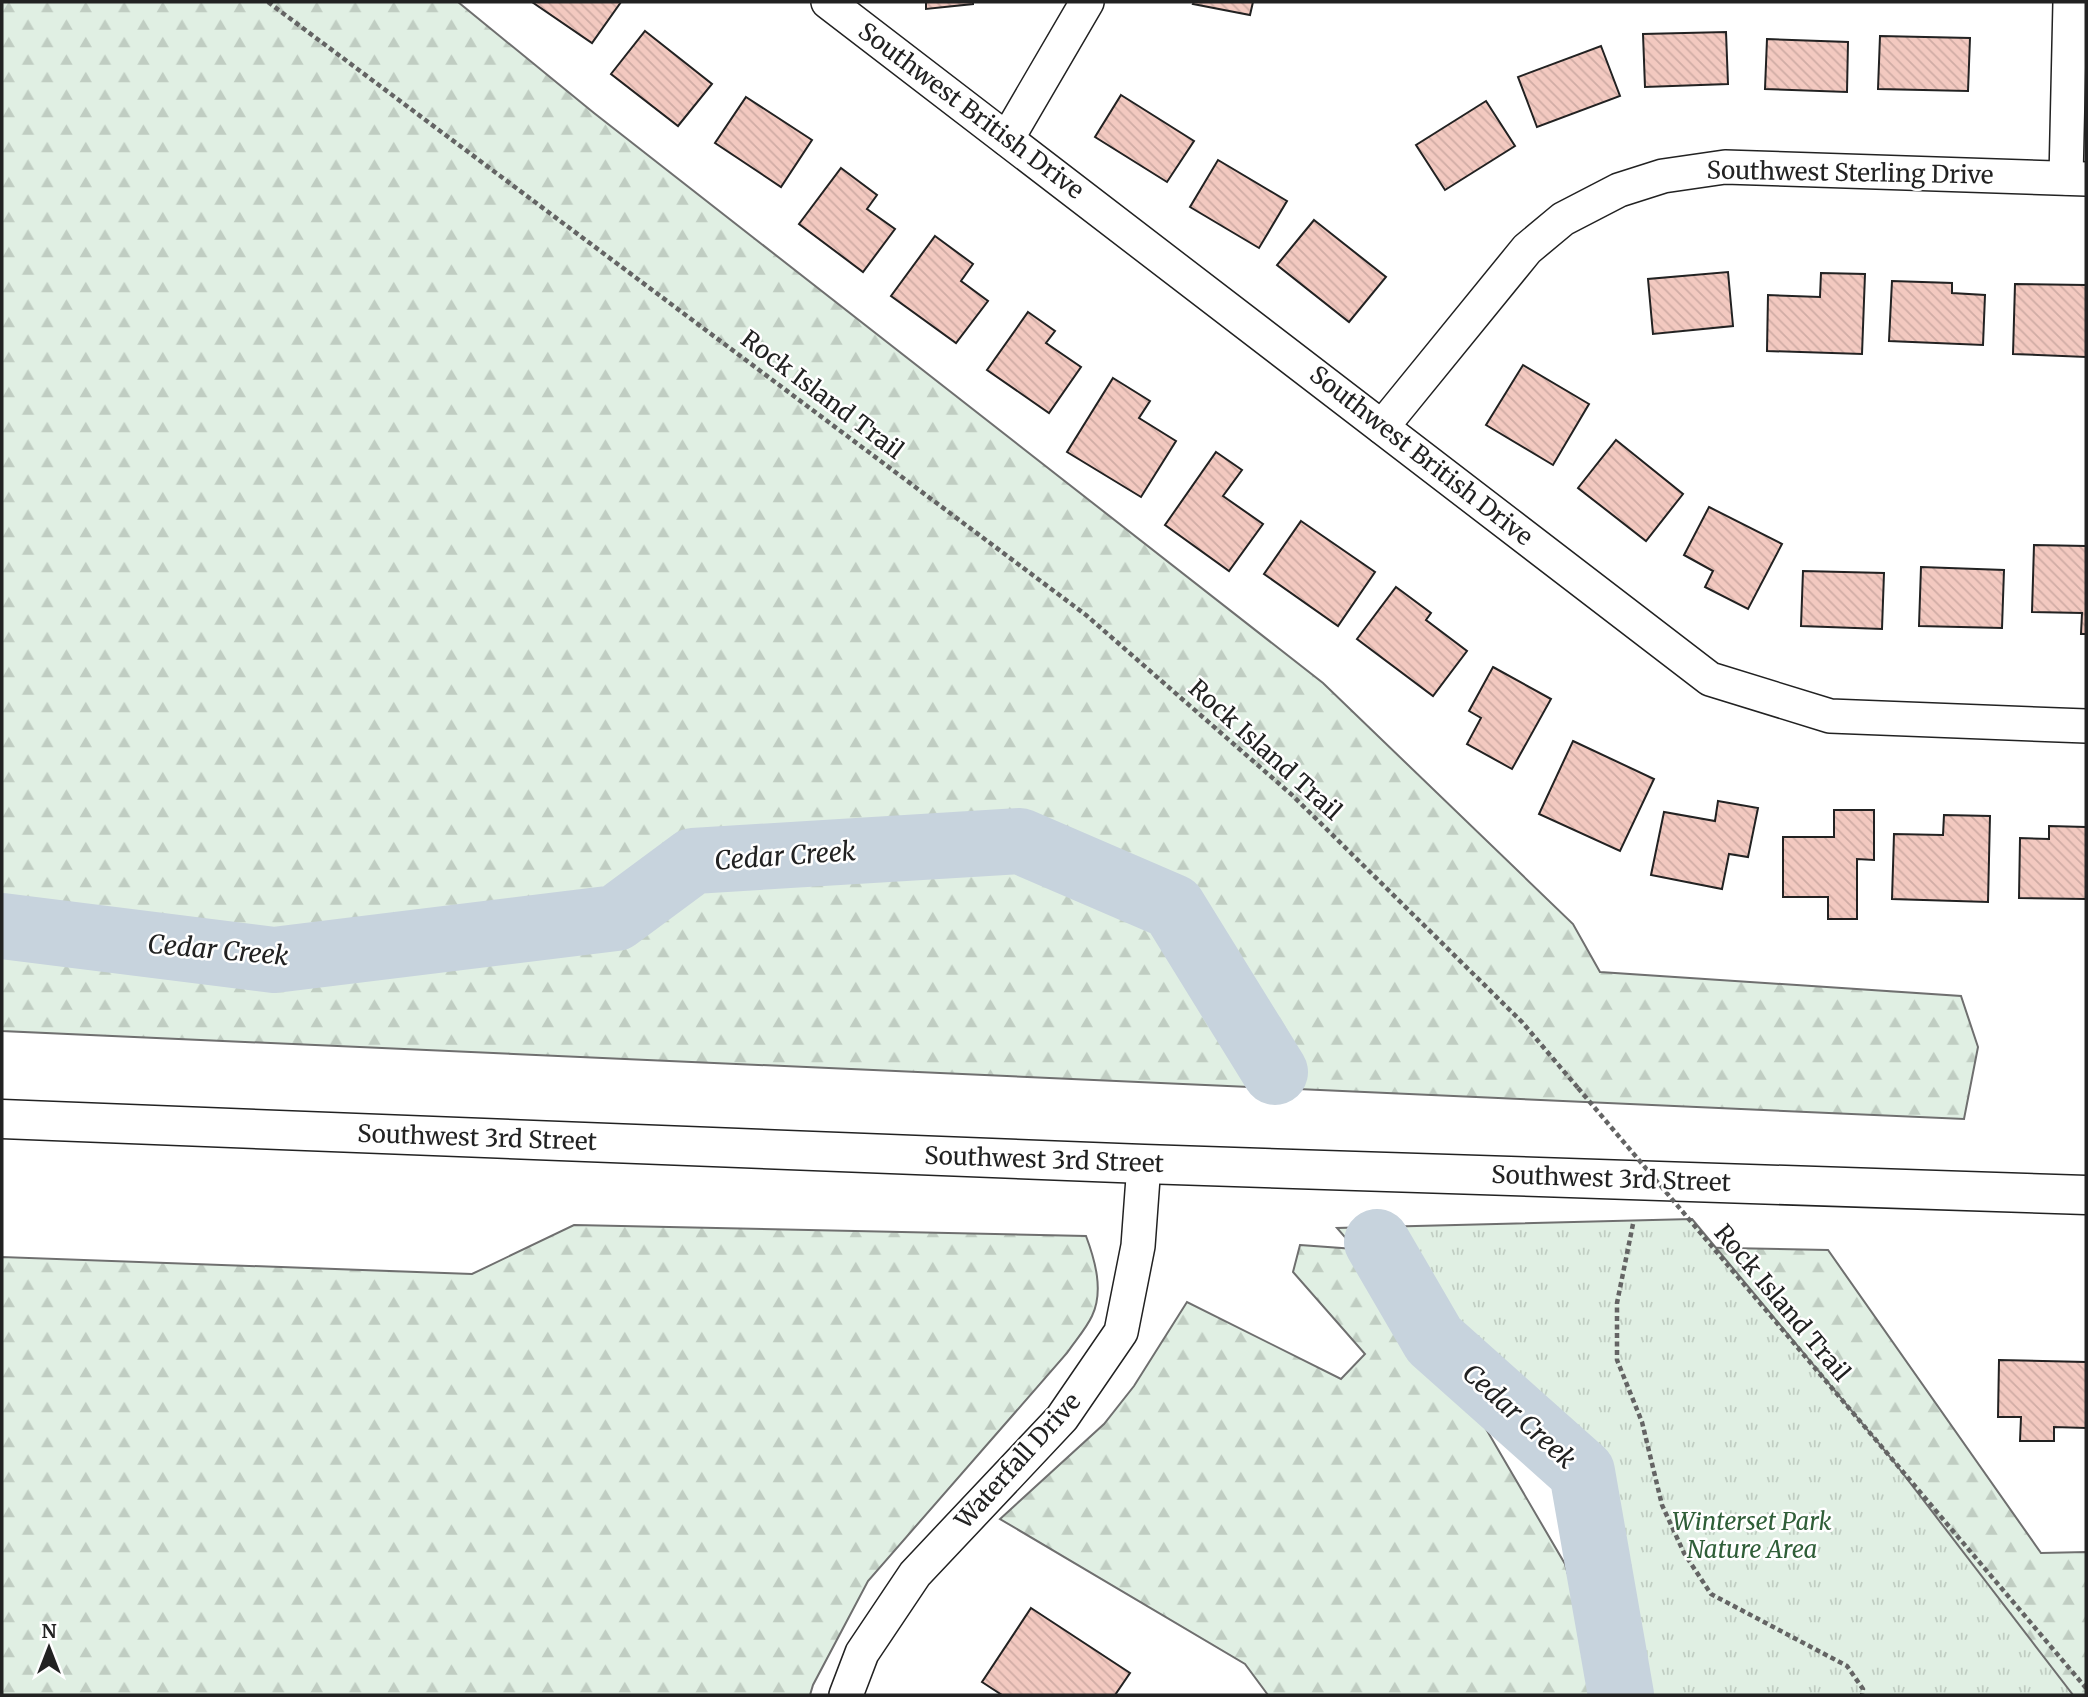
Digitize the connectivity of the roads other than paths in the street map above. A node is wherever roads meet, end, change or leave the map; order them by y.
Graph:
1 (828, 2) edge
2 (1087, 2) edge
3 (2070, 2) edge
4 (1007, 139) junction
5 (2076, 178) edge
6 (1382, 427) junction
7 (2086, 726) edge
8 (2, 1119) edge
9 (1144, 1164) junction
10 (2086, 1195) edge
11 (846, 1695) edge

1 - 4 street, Southwest British Drive
2 - 4 street
3 - 5 street
4 - 6 street, Southwest British Drive
5 - 6 street, Southwest Sterling Drive
6 - 7 street, Southwest British Drive
8 - 9 main road, Southwest 3rd Street
9 - 10 main road, Southwest 3rd Street
9 - 11 street, Waterfall Drive

